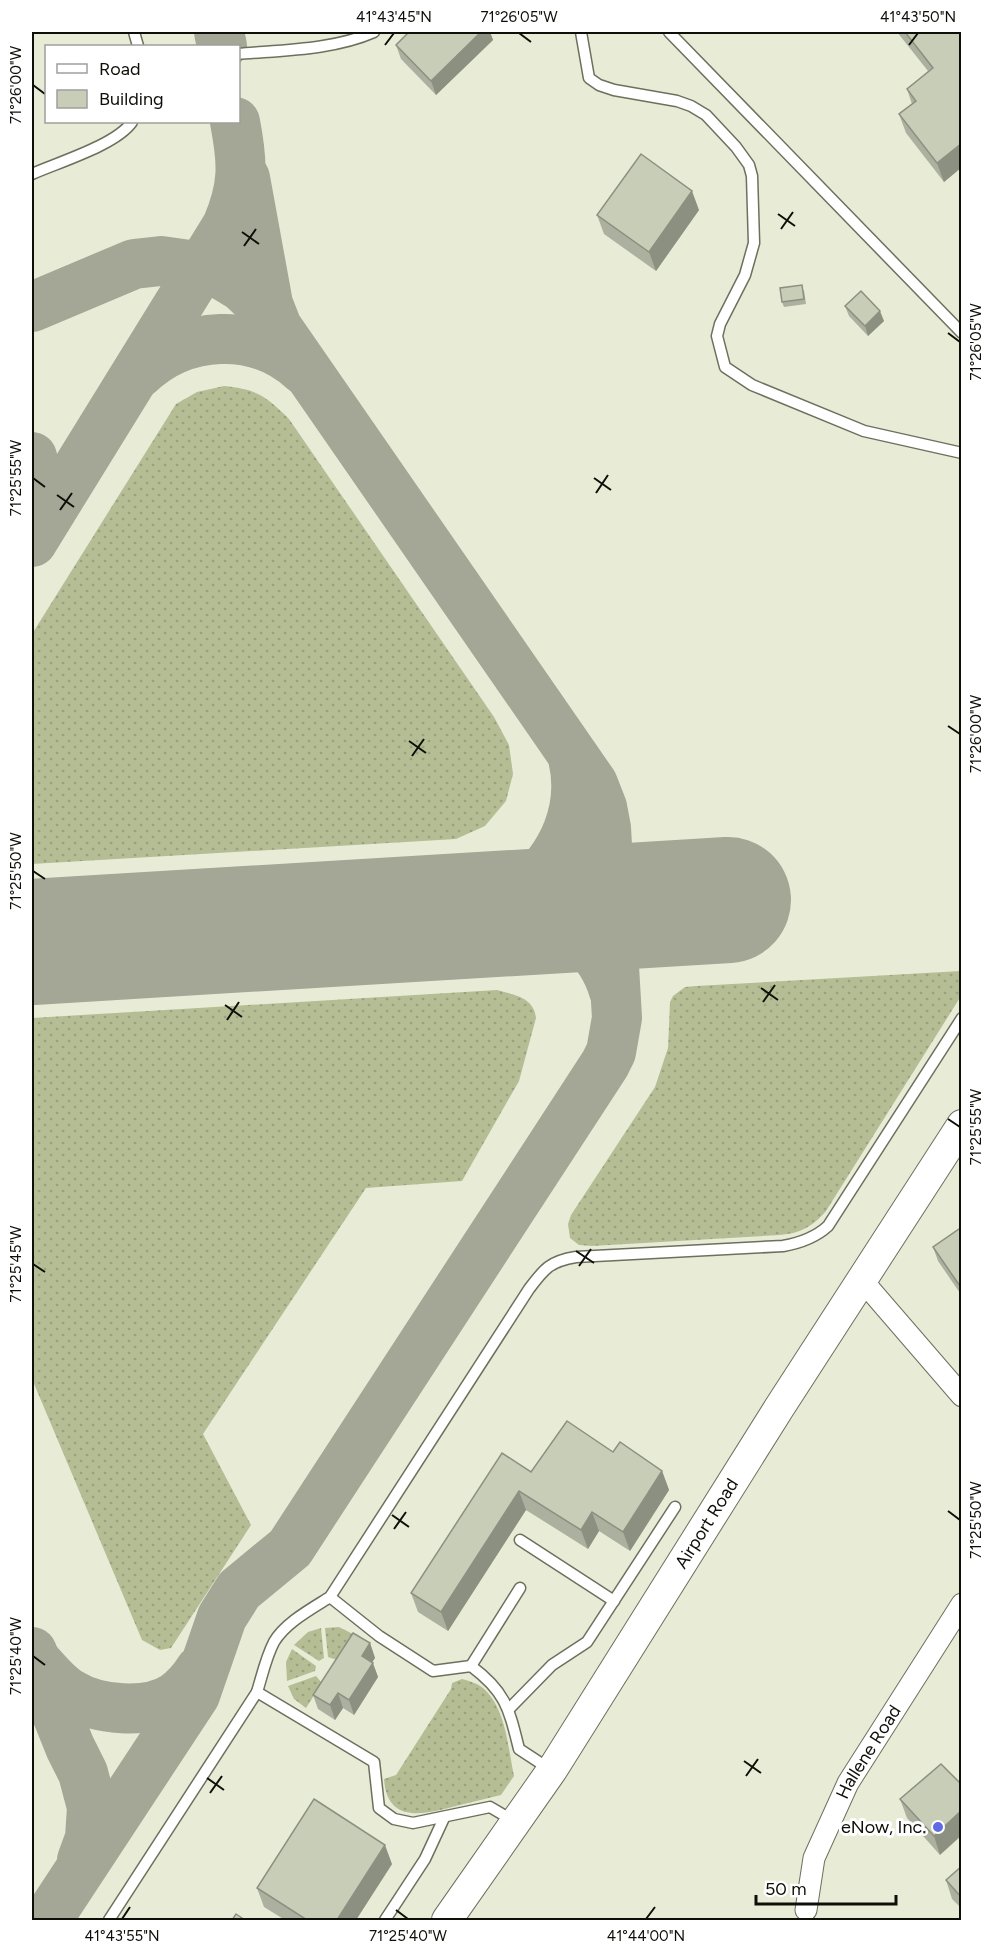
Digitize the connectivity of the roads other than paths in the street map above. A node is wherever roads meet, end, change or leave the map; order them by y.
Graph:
1 (374, 32) edge
2 (581, 32) edge
3 (669, 32) edge
4 (240, 54) edge
5 (131, 123) edge
6 (32, 174) edge
7 (962, 333) edge
8 (962, 453) edge
9 (962, 1018) edge
10 (962, 1125) edge
11 (861, 1279) junction
12 (962, 1396) edge
13 (675, 1507) dead end
14 (520, 1540) dead end
15 (520, 1588) dead end
16 (330, 1597) junction
17 (614, 1600) junction
18 (962, 1604) edge
19 (471, 1666) junction
20 (257, 1692) junction
21 (509, 1709) junction
22 (552, 1770) junction
23 (444, 1818) junction
24 (517, 1822) junction
25 (806, 1910) dead end
26 (109, 1920) edge
27 (385, 1920) edge
28 (447, 1920) edge

1 - 4 lane
2 - 8 lane
3 - 7 lane
5 - 6 lane
9 - 16 lane
10 - 11 main road, Airport Road
11 - 12 street
11 - 22 main road, Airport Road
13 - 17 lane
14 - 17 lane
15 - 19 lane
16 - 19 lane
16 - 20 lane
17 - 21 lane
18 - 25 street, Hallene Road
19 - 21 lane
20 - 23 lane
20 - 26 lane
21 - 22 lane
22 - 24 main road, Airport Road
23 - 24 lane
23 - 27 lane
24 - 28 main road, Airport Road

